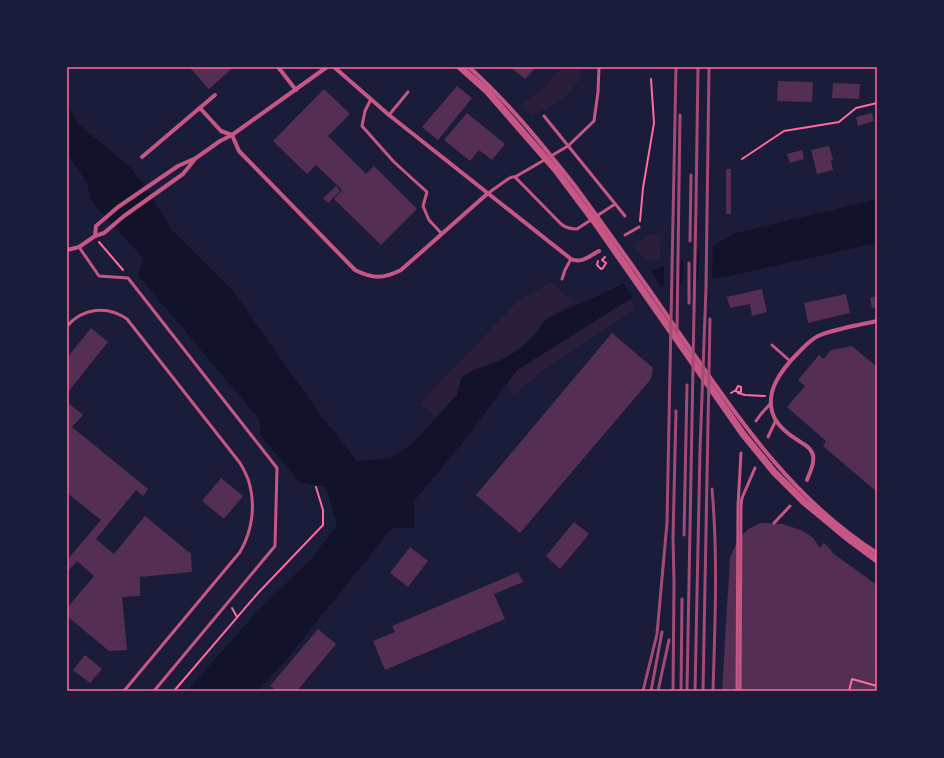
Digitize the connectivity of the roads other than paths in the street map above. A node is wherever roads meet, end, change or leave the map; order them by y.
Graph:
1 (278, 67) edge
2 (327, 67) edge
3 (334, 67) edge
4 (460, 67) edge
5 (469, 67) edge
6 (599, 67) edge
7 (489, 89) junction
8 (296, 90) junction
9 (408, 92) dead end
10 (215, 95) dead end
11 (371, 99) junction
12 (200, 108) junction
13 (389, 115) junction
14 (544, 116) dead end
15 (232, 135) junction
16 (568, 146) junction
17 (142, 157) dead end
18 (196, 158) junction
19 (514, 177) junction
20 (487, 194) junction
21 (615, 204) junction
22 (625, 216) dead end
23 (639, 227) road end
24 (442, 234) junction
25 (626, 235) dead end
26 (95, 236) junction
27 (79, 246) junction
28 (67, 250) edge
29 (599, 251) dead end
30 (571, 259) junction
31 (562, 279) dead end
32 (877, 321) edge
33 (67, 326) edge
34 (772, 345) dead end
35 (790, 361) junction
36 (771, 403) junction
37 (776, 420) junction
38 (756, 421) dead end
39 (768, 437) dead end
40 (741, 453) dead end
41 (755, 468) dead end
42 (807, 480) dead end
43 (790, 506) dead end
44 (774, 523) dead end
45 (877, 553) edge
46 (877, 560) edge
47 (124, 691) edge
48 (154, 691) edge
49 (738, 691) edge

1 - 8 street
2 - 8 street
3 - 11 street
4 - 7 street
5 - 7 street
6 - 16 lane
7 - 45 street
7 - 46 street
8 - 15 street
9 - 13 lane
10 - 12 street
11 - 13 street
11 - 24 lane
12 - 15 street
12 - 17 street
13 - 20 street
14 - 16 lane
15 - 18 street
15 - 24 street
16 - 19 lane
16 - 21 lane
18 - 26 street
18 - 26 street
19 - 20 lane
19 - 21 lane
20 - 24 street
20 - 30 street
21 - 22 lane
23 - 25 lane
26 - 27 street
27 - 28 street
27 - 48 lane
29 - 30 street
30 - 31 lane
32 - 35 street
33 - 47 lane
34 - 35 lane
35 - 36 street
36 - 37 street
36 - 38 lane
37 - 39 lane
37 - 42 street
40 - 49 lane
41 - 49 lane
43 - 44 lane

